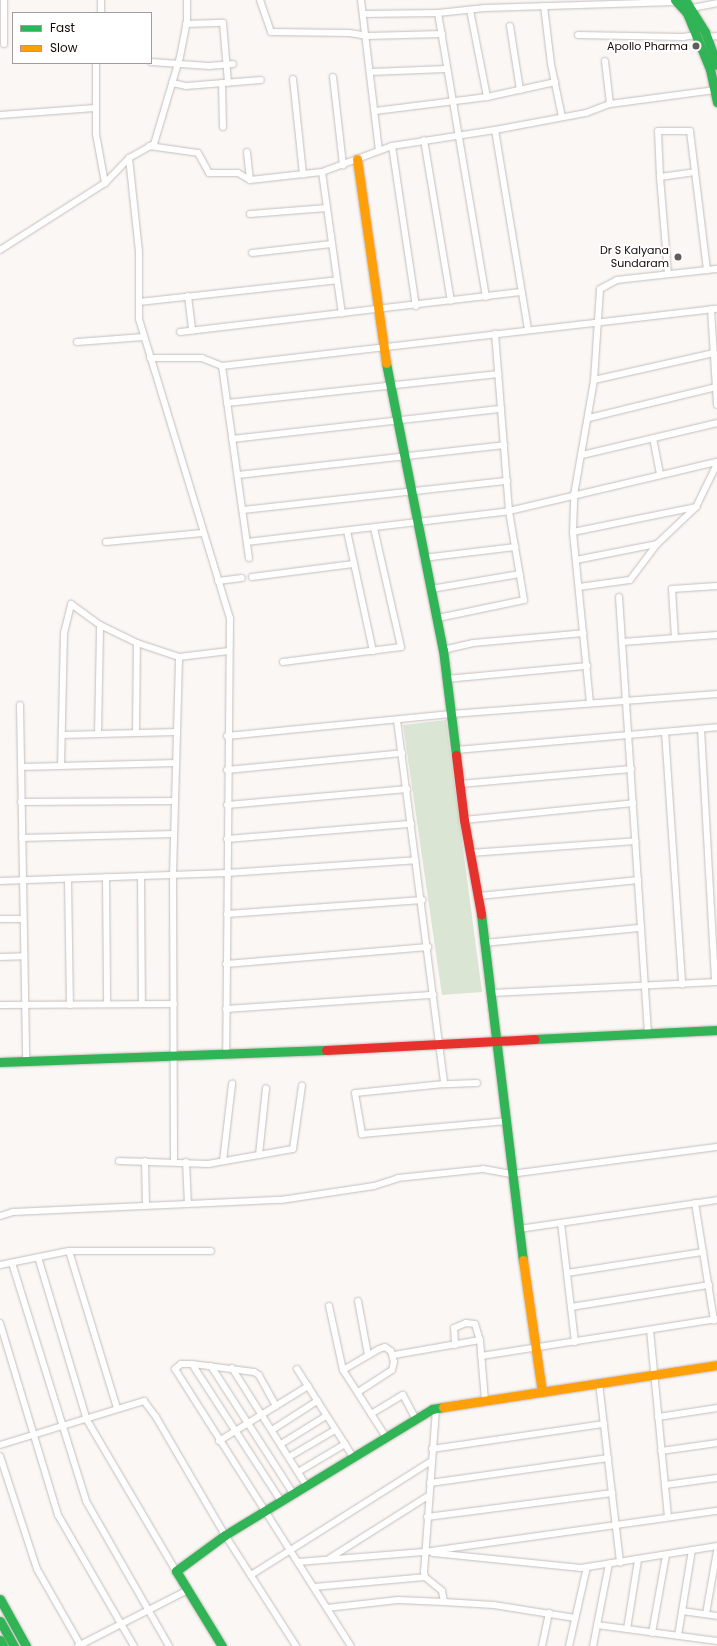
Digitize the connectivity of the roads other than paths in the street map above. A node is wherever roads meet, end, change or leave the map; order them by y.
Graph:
1 (4, 0) edge
2 (101, 0) edge
3 (187, 0) edge
4 (260, 0) edge
5 (361, 0) edge
6 (679, 1) edge
7 (717, 3) edge
8 (544, 6) junction
9 (692, 8) junction
10 (470, 10) junction
11 (101, 12) edge
12 (438, 13) junction
13 (363, 14) junction
14 (186, 24) junction
15 (510, 26) dead end
16 (442, 34) junction
17 (578, 35) dead end
18 (696, 35) junction
19 (367, 36) junction
20 (717, 36) edge
21 (707, 37) junction
22 (4, 44) dead end
23 (605, 61) dead end
24 (152, 62) edge
25 (178, 62) junction
26 (717, 62) edge
27 (96, 64) edge
28 (225, 64) junction
29 (233, 64) dead end
30 (446, 69) junction
31 (371, 72) junction
32 (333, 77) dead end
33 (293, 79) dead end
34 (261, 80) dead end
35 (555, 82) junction
36 (172, 83) junction
37 (225, 83) junction
38 (520, 90) junction
39 (715, 90) junction
40 (487, 96) junction
41 (453, 102) junction
42 (717, 102) edge
43 (610, 104) junction
44 (95, 108) junction
45 (375, 111) junction
46 (0, 115) edge
47 (562, 117) junction
48 (223, 127) dead end
49 (495, 130) junction
50 (459, 136) junction
51 (424, 140) junction
52 (149, 146) junction
53 (392, 146) junction
54 (379, 150) junction
55 (247, 152) dead end
56 (129, 158) junction
57 (357, 159) junction
58 (343, 165) junction
59 (322, 172) junction
60 (695, 172) junction
61 (303, 174) junction
62 (660, 177) junction
63 (250, 180) junction
64 (105, 183) junction
65 (327, 208) junction
66 (250, 214) dead end
67 (331, 244) junction
68 (0, 250) edge
69 (252, 253) dead end
70 (717, 269) edge
71 (707, 270) junction
72 (668, 274) junction
73 (337, 280) junction
74 (521, 292) junction
75 (188, 296) junction
76 (486, 297) junction
77 (451, 301) junction
78 (139, 302) junction
79 (416, 306) junction
80 (714, 309) edge
81 (378, 311) junction
82 (342, 314) junction
83 (598, 322) junction
84 (528, 330) junction
85 (192, 331) junction
86 (180, 332) dead end
87 (495, 334) junction
88 (144, 336) junction
89 (77, 342) dead end
90 (383, 346) junction
91 (714, 353) junction
92 (150, 358) junction
93 (222, 366) junction
94 (498, 374) junction
95 (594, 380) junction
96 (391, 387) junction
97 (716, 387) junction
98 (227, 403) junction
99 (717, 405) edge
100 (501, 409) junction
101 (589, 418) junction
102 (397, 421) junction
103 (717, 423) edge
104 (653, 438) junction
105 (232, 439) junction
106 (504, 445) junction
107 (582, 455) junction
108 (404, 456) junction
109 (717, 463) edge
110 (238, 475) junction
111 (660, 475) junction
112 (507, 481) junction
113 (410, 492) junction
114 (574, 495) junction
115 (696, 507) junction
116 (243, 510) junction
117 (509, 512) junction
118 (416, 524) junction
119 (374, 528) junction
120 (347, 531) junction
121 (573, 532) junction
122 (203, 533) junction
123 (106, 542) dead end
124 (247, 542) junction
125 (657, 544) junction
126 (515, 547) junction
127 (249, 558) dead end
128 (423, 558) junction
129 (576, 560) junction
130 (353, 564) junction
131 (520, 574) junction
132 (252, 577) dead end
133 (242, 578) dead end
134 (218, 581) junction
135 (717, 586) edge
136 (579, 587) junction
137 (431, 589) junction
138 (619, 597) dead end
139 (438, 618) junction
140 (100, 624) junction
141 (584, 633) junction
142 (717, 635) edge
143 (675, 638) junction
144 (622, 642) junction
145 (137, 643) junction
146 (443, 650) junction
147 (229, 651) junction
148 (373, 651) junction
149 (178, 657) junction
150 (283, 662) dead end
151 (587, 666) junction
152 (446, 679) junction
153 (717, 694) edge
154 (626, 701) junction
155 (590, 703) junction
156 (20, 706) dead end
157 (451, 714) junction
158 (397, 720) junction
159 (717, 727) edge
160 (701, 728) junction
161 (177, 732) junction
162 (665, 732) junction
163 (136, 733) junction
164 (98, 734) junction
165 (62, 735) junction
166 (629, 735) junction
167 (227, 736) junction
168 (456, 750) junction
169 (402, 753) junction
170 (176, 763) junction
171 (61, 766) junction
172 (21, 767) junction
173 (631, 769) junction
174 (227, 770) junction
175 (460, 784) junction
176 (407, 789) junction
177 (175, 800) junction
178 (22, 802) junction
179 (633, 803) junction
180 (227, 805) junction
181 (464, 820) junction
182 (412, 824) junction
183 (174, 834) junction
184 (22, 838) junction
185 (227, 839) junction
186 (636, 841) junction
187 (470, 854) junction
188 (416, 860) junction
189 (227, 874) junction
190 (173, 875) junction
191 (141, 876) junction
192 (106, 877) junction
193 (68, 878) junction
194 (23, 880) junction
195 (638, 880) junction
196 (0, 881) edge
197 (479, 896) junction
198 (422, 900) junction
199 (227, 914) junction
200 (0, 919) edge
201 (23, 919) junction
202 (641, 928) junction
203 (484, 943) junction
204 (428, 948) junction
205 (24, 956) junction
206 (0, 957) edge
207 (226, 964) junction
208 (716, 982) edge
209 (682, 984) junction
210 (645, 985) junction
211 (492, 993) junction
212 (434, 995) junction
213 (70, 1004) junction
214 (107, 1004) junction
215 (142, 1004) junction
216 (174, 1004) junction
217 (0, 1005) edge
218 (25, 1005) junction
219 (226, 1009) junction
220 (717, 1030) edge
221 (648, 1034) junction
222 (498, 1041) junction
223 (439, 1044) junction
224 (226, 1055) junction
225 (175, 1057) junction
226 (0, 1062) edge
227 (26, 1062) junction
228 (477, 1083) dead end
229 (232, 1084) dead end
230 (444, 1084) junction
231 (302, 1086) dead end
232 (266, 1088) dead end
233 (507, 1121) junction
234 (717, 1147) edge
235 (259, 1155) junction
236 (119, 1161) dead end
237 (146, 1161) junction
238 (223, 1161) junction
239 (174, 1162) junction
240 (186, 1162) junction
241 (511, 1174) junction
242 (717, 1200) edge
243 (695, 1203) junction
244 (188, 1204) junction
245 (146, 1206) junction
246 (0, 1216) edge
247 (561, 1223) junction
248 (519, 1229) junction
249 (69, 1251) junction
250 (211, 1251) dead end
251 (703, 1252) junction
252 (38, 1257) junction
253 (12, 1263) junction
254 (0, 1265) edge
255 (567, 1273) junction
256 (709, 1285) junction
257 (358, 1302) dead end
258 (329, 1306) dead end
259 (571, 1307) junction
260 (716, 1319) edge
261 (0, 1323) edge
262 (650, 1330) junction
263 (480, 1340) junction
264 (575, 1342) junction
265 (455, 1345) junction
266 (536, 1348) junction
267 (368, 1355) junction
268 (394, 1355) junction
269 (481, 1356) junction
270 (192, 1364) junction
271 (717, 1365) edge
272 (211, 1366) junction
273 (232, 1368) junction
274 (297, 1369) dead end
275 (343, 1370) junction
276 (653, 1375) junction
277 (599, 1383) junction
278 (308, 1386) junction
279 (358, 1392) junction
280 (542, 1392) junction
281 (317, 1401) junction
282 (485, 1401) junction
283 (276, 1406) junction
284 (117, 1408) junction
285 (717, 1408) edge
286 (436, 1409) junction
287 (263, 1414) junction
288 (372, 1414) junction
289 (326, 1416) junction
290 (658, 1417) junction
291 (416, 1419) junction
292 (87, 1420) junction
293 (248, 1423) junction
294 (604, 1424) junction
295 (64, 1425) junction
296 (272, 1430) junction
297 (335, 1430) junction
298 (235, 1432) junction
299 (34, 1434) junction
300 (386, 1438) junction
301 (220, 1441) junction
302 (717, 1443) edge
303 (281, 1444) junction
304 (345, 1444) junction
305 (0, 1445) edge
306 (432, 1449) junction
307 (661, 1451) junction
308 (0, 1456) edge
309 (289, 1457) junction
310 (353, 1457) junction
311 (608, 1458) junction
312 (431, 1461) junction
313 (298, 1472) junction
314 (717, 1478) edge
315 (430, 1483) junction
316 (306, 1486) junction
317 (665, 1486) junction
318 (293, 1493) junction
319 (612, 1493) junction
320 (428, 1496) junction
321 (281, 1501) junction
322 (266, 1510) junction
323 (717, 1511) edge
324 (427, 1517) junction
325 (668, 1517) junction
326 (616, 1524) junction
327 (225, 1535) junction
328 (717, 1546) edge
329 (290, 1550) junction
330 (692, 1550) junction
331 (717, 1551) edge
332 (424, 1552) junction
333 (666, 1555) junction
334 (328, 1560) junction
335 (638, 1560) junction
336 (298, 1562) junction
337 (620, 1563) junction
338 (609, 1564) junction
339 (587, 1567) junction
340 (176, 1571) junction
341 (250, 1575) junction
342 (425, 1577) junction
343 (314, 1587) junction
344 (188, 1590) junction
345 (0, 1600) edge
346 (444, 1602) junction
347 (328, 1608) junction
348 (148, 1609) junction
349 (682, 1611) junction
350 (549, 1613) junction
351 (706, 1614) junction
352 (717, 1616) edge
353 (576, 1618) junction
354 (0, 1621) edge
355 (121, 1623) junction
356 (597, 1626) junction
357 (627, 1629) junction
358 (652, 1633) junction
359 (678, 1636) junction
360 (0, 1640) edge
361 (717, 1641) edge
362 (3, 1646) edge
363 (14, 1646) edge
364 (26, 1646) edge
365 (80, 1646) edge
366 (134, 1646) edge
367 (169, 1646) edge
368 (222, 1646) edge
369 (296, 1646) edge
370 (351, 1646) edge
371 (542, 1646) edge
372 (569, 1646) edge
373 (593, 1646) edge

1 - 22 street
2 - 11 street
3 - 14 street
4 - 19 street
5 - 13 street
6 - 8 street
6 - 9 main road
6 - 18 main road
7 - 9 street
8 - 10 street
8 - 35 street
9 - 21 main road
10 - 12 street
10 - 40 street
12 - 13 street
12 - 16 street
13 - 19 street
14 - 25 street
14 - 28 street
15 - 38 street
16 - 19 street
16 - 30 street
17 - 18 street
18 - 39 main road
19 - 31 street
20 - 21 street
21 - 26 main road
23 - 43 street
24 - 25 street
25 - 28 street
25 - 36 street
27 - 44 street
28 - 29 street
28 - 37 street
30 - 31 street
30 - 41 street
31 - 45 street
32 - 58 street
33 - 61 street
34 - 37 street
35 - 38 street
35 - 47 street
36 - 37 street
36 - 52 street
37 - 48 street
38 - 40 street
39 - 42 main road
39 - 43 street
40 - 41 street
41 - 45 street
41 - 50 street
43 - 47 street
44 - 46 street
44 - 64 street
45 - 54 street
47 - 49 street
49 - 50 street
49 - 74 street
50 - 51 street
50 - 76 street
51 - 53 street
51 - 77 street
52 - 56 street
52 - 63 street
53 - 54 street
53 - 79 street
54 - 57 street
55 - 63 street
56 - 64 street
56 - 78 street
57 - 58 street
57 - 81 main road
58 - 59 street
59 - 61 street
59 - 65 street
60 - 62 street
60 - 62 street
60 - 71 street
61 - 63 street
62 - 72 street
64 - 68 street
65 - 66 street
65 - 67 street
67 - 69 street
67 - 73 street
70 - 71 street
71 - 72 street
72 - 83 street
73 - 75 street
73 - 82 street
74 - 76 street
74 - 84 street
75 - 78 street
75 - 85 street
76 - 77 street
77 - 79 street
78 - 88 street
79 - 81 street
80 - 83 street
80 - 91 street
81 - 82 street
81 - 90 main road
82 - 85 street
83 - 84 street
83 - 95 street
84 - 87 street
85 - 86 street
87 - 90 street
87 - 94 street
88 - 89 street
88 - 92 street
90 - 93 street
90 - 96 main road
91 - 95 street
91 - 97 street
92 - 93 street
92 - 122 street
93 - 98 street
94 - 96 street
94 - 100 street
95 - 101 street
96 - 98 street
96 - 102 main road
97 - 99 street
97 - 101 street
98 - 105 street
100 - 102 street
100 - 106 street
101 - 107 street
102 - 105 street
102 - 108 main road
103 - 104 street
104 - 107 street
104 - 111 street
105 - 110 street
106 - 108 street
106 - 112 street
107 - 114 street
108 - 110 street
108 - 113 main road
109 - 111 street
109 - 115 street
110 - 116 street
111 - 114 street
112 - 113 street
112 - 117 street
113 - 116 street
113 - 118 main road
114 - 117 street
114 - 121 street
115 - 121 street
115 - 125 street
116 - 124 street
117 - 118 street
117 - 126 street
118 - 119 street
118 - 128 main road
119 - 120 street
119 - 148 street
120 - 124 street
120 - 130 street
121 - 129 street
122 - 123 street
122 - 134 street
124 - 127 street
125 - 129 street
125 - 136 street
126 - 128 street
126 - 131 street
128 - 137 main road
129 - 136 street
130 - 132 street
130 - 148 street
131 - 137 street
131 - 139 street
133 - 134 street
134 - 147 street
135 - 143 street
136 - 141 street
137 - 139 main road
138 - 144 street
139 - 146 main road
140 - 145 street
140 - 164 street
140 - 165 street
141 - 146 street
141 - 151 street
142 - 143 street
143 - 144 street
144 - 154 street
145 - 149 street
145 - 163 street
146 - 152 main road
147 - 149 street
147 - 167 street
148 - 150 street
149 - 161 street
151 - 152 street
151 - 155 street
152 - 157 main road
153 - 154 street
154 - 155 street
154 - 166 street
155 - 157 street
156 - 172 street
157 - 158 street
157 - 168 main road
158 - 167 street
158 - 169 street
159 - 160 street
160 - 162 street
160 - 208 street
161 - 163 street
161 - 170 street
162 - 166 street
162 - 209 street
163 - 164 street
164 - 165 street
165 - 171 street
166 - 168 street
166 - 173 street
167 - 174 street
168 - 175 main road
169 - 174 street
169 - 176 street
170 - 171 street
170 - 177 street
171 - 172 street
172 - 178 street
173 - 175 street
173 - 179 street
174 - 180 street
175 - 181 main road
176 - 180 street
176 - 182 street
177 - 178 street
177 - 183 street
178 - 184 street
179 - 181 street
179 - 186 street
180 - 185 street
181 - 187 main road
182 - 185 street
182 - 188 street
183 - 184 street
183 - 190 street
184 - 194 street
185 - 189 street
186 - 187 street
186 - 195 street
187 - 197 main road
188 - 189 street
188 - 198 street
189 - 190 street
189 - 199 street
190 - 191 street
190 - 216 street
191 - 192 street
191 - 215 street
192 - 193 street
192 - 214 street
193 - 194 street
193 - 213 street
194 - 196 street
194 - 201 street
195 - 197 street
195 - 202 street
197 - 203 main road
198 - 199 street
198 - 204 street
199 - 207 street
200 - 201 street
201 - 205 street
202 - 203 street
202 - 210 street
203 - 211 main road
204 - 207 street
204 - 212 street
205 - 206 street
205 - 218 street
207 - 219 street
208 - 209 street
209 - 210 street
210 - 211 street
210 - 221 street
211 - 222 main road
212 - 219 street
212 - 223 street
213 - 214 street
213 - 218 street
214 - 215 street
215 - 216 street
216 - 225 street
217 - 218 street
218 - 227 street
219 - 224 street
220 - 221 main road
221 - 222 main road
222 - 223 main road
222 - 233 main road
223 - 224 main road
223 - 230 street
224 - 225 main road
225 - 227 main road
225 - 239 street
226 - 227 main road
228 - 230 street
229 - 238 street
230 - 233 street
231 - 235 street
232 - 235 street
233 - 241 main road
234 - 241 street
235 - 238 street
236 - 237 street
237 - 239 street
237 - 245 street
238 - 240 street
239 - 240 street
240 - 244 street
241 - 244 street
241 - 248 main road
242 - 243 street
243 - 247 street
243 - 251 street
244 - 245 street
245 - 246 street
247 - 248 street
247 - 255 street
248 - 266 main road
249 - 250 street
249 - 252 street
249 - 284 street
251 - 255 street
251 - 256 street
252 - 253 street
252 - 292 street
253 - 254 street
253 - 295 street
255 - 259 street
256 - 259 street
256 - 260 street
257 - 267 street
258 - 275 street
259 - 264 street
260 - 262 street
261 - 299 street
262 - 264 street
262 - 276 street
263 - 265 street
263 - 265 street
263 - 269 street
264 - 266 street
265 - 268 street
266 - 269 street
266 - 280 main road
267 - 268 street
267 - 275 street
268 - 279 street
269 - 282 street
270 - 272 street
270 - 298 street
270 - 301 street
271 - 276 main road
272 - 273 street
272 - 293 street
273 - 283 street
273 - 287 street
274 - 278 street
275 - 279 street
276 - 277 main road
276 - 290 street
277 - 280 main road
277 - 294 street
278 - 281 street
278 - 283 street
279 - 288 street
280 - 282 main road
281 - 289 street
281 - 296 street
282 - 286 main road
283 - 287 street
284 - 292 street
284 - 327 street
285 - 290 street
286 - 291 main road
286 - 306 street
287 - 293 street
287 - 296 street
288 - 291 street
288 - 300 street
289 - 297 street
289 - 303 street
290 - 307 street
291 - 300 main road
292 - 295 street
292 - 340 street
293 - 298 street
293 - 318 street
294 - 306 street
294 - 311 street
295 - 299 street
295 - 348 street
296 - 303 street
297 - 304 street
297 - 309 street
298 - 301 street
298 - 321 street
299 - 305 street
299 - 355 street
300 - 310 main road
301 - 322 street
302 - 307 street
303 - 309 street
304 - 310 street
304 - 313 street
306 - 312 street
307 - 317 street
308 - 365 street
309 - 313 street
310 - 316 main road
311 - 315 street
311 - 319 street
312 - 315 street
312 - 329 street
313 - 316 street
314 - 317 street
315 - 320 street
316 - 318 main road
317 - 325 street
318 - 321 main road
319 - 324 street
319 - 326 street
320 - 324 street
320 - 334 street
321 - 322 main road
322 - 327 main road
322 - 329 street
323 - 325 street
324 - 332 street
325 - 326 street
326 - 332 street
326 - 337 street
327 - 340 main road
327 - 341 street
328 - 330 street
329 - 336 street
329 - 341 street
330 - 333 street
330 - 349 street
331 - 351 street
332 - 334 street
332 - 339 street
332 - 342 street
333 - 335 street
333 - 358 street
334 - 336 street
335 - 337 street
335 - 357 street
336 - 343 street
337 - 338 street
338 - 339 street
338 - 356 street
339 - 353 street
340 - 344 main road
341 - 369 street
342 - 343 street
342 - 346 street
343 - 347 street
344 - 348 street
344 - 368 main road
345 - 364 main road
346 - 347 street
346 - 350 street
347 - 370 street
348 - 355 street
348 - 367 street
349 - 351 street
349 - 359 street
350 - 353 street
350 - 371 street
351 - 352 street
353 - 372 street
354 - 363 main road
355 - 365 street
355 - 366 street
356 - 357 street
356 - 373 street
357 - 358 street
358 - 359 street
359 - 361 street
360 - 362 main road

